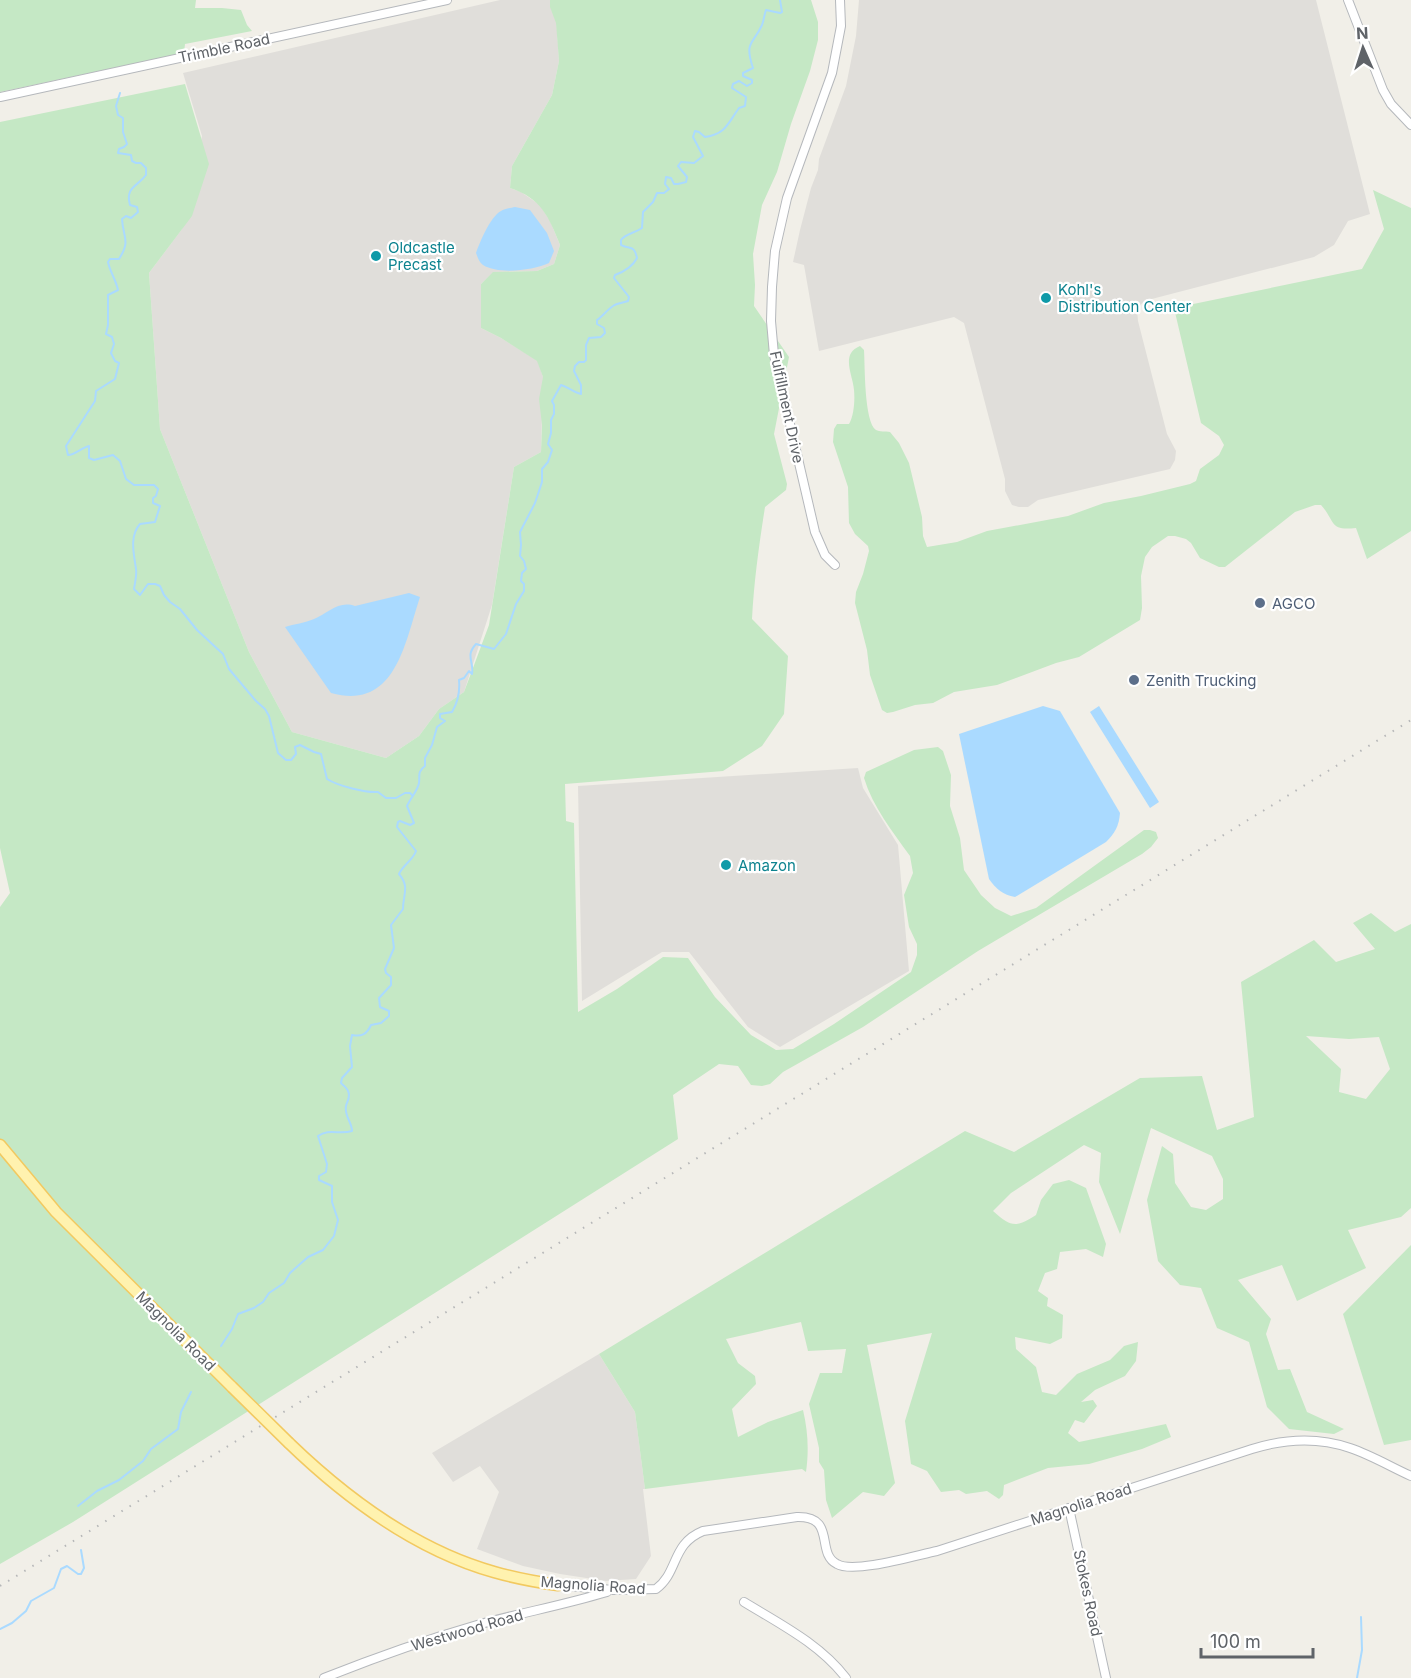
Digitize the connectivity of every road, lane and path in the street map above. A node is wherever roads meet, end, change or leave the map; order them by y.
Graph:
1 (447, 0) edge
2 (840, 0) edge
3 (1348, 0) edge
4 (0, 97) edge
5 (1411, 125) edge
6 (835, 565) dead end
7 (0, 1146) edge
8 (1411, 1476) edge
9 (1069, 1508) junction
10 (558, 1585) joint
11 (613, 1590) junction
12 (744, 1602) dead end
13 (324, 1678) edge
14 (846, 1678) edge
15 (1106, 1678) edge

1 - 4 street, Trimble Road
2 - 6 street, Fulfillment Drive
3 - 5 street
7 - 10 main road, Magnolia Road, bridge
8 - 9 street, Magnolia Road
9 - 11 street, Magnolia Road
9 - 15 street, Stokes Road
10 - 11 street, Magnolia Road
11 - 13 street, Westwood Road
12 - 14 street

